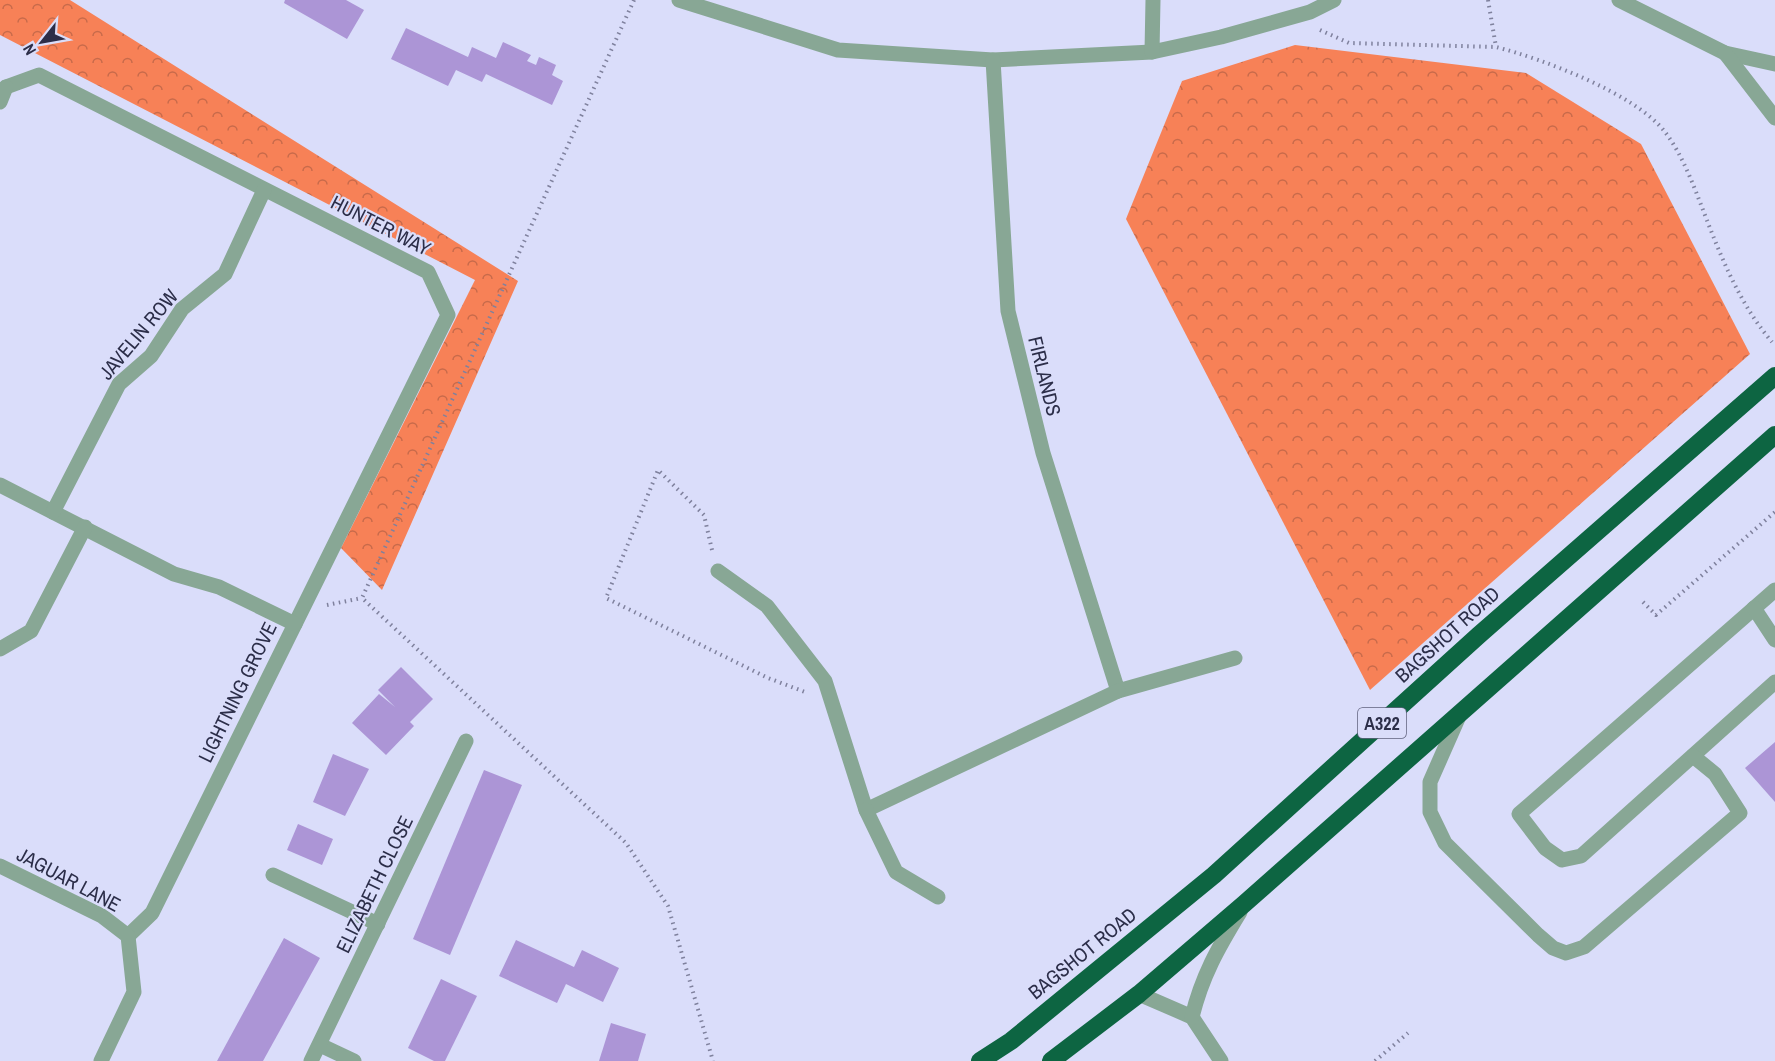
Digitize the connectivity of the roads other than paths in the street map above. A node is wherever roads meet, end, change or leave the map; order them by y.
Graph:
1 (679, 0) edge
2 (1154, 0) edge
3 (1334, 0) edge
4 (1619, 0) edge
5 (1152, 52) junction
6 (1725, 53) junction
7 (993, 60) junction
8 (1775, 64) edge
9 (3, 82) edge
10 (0, 102) edge
11 (1775, 118) edge
12 (264, 190) junction
13 (1775, 376) edge
14 (1775, 435) edge
15 (0, 485) edge
16 (53, 512) junction
17 (85, 527) junction
18 (718, 571) road end
19 (1775, 590) edge
20 (1754, 608) junction
21 (295, 624) junction
22 (1775, 640) edge
23 (0, 649) edge
24 (1235, 658) dead end
25 (1775, 682) edge
26 (1118, 691) junction
27 (1460, 714) junction
28 (466, 741) dead end
29 (1693, 756) junction
30 (866, 810) junction
31 (0, 866) edge
32 (273, 875) dead end
33 (938, 897) dead end
34 (1244, 904) junction
35 (378, 924) junction
36 (128, 936) junction
37 (1139, 994) junction
38 (1192, 1017) junction
39 (320, 1045) junction
40 (101, 1061) edge
41 (311, 1061) edge
42 (354, 1061) edge
43 (980, 1061) edge
44 (1051, 1061) edge
45 (1221, 1061) edge

1 - 7 street
2 - 5 street
3 - 5 street
4 - 6 street
5 - 7 street
6 - 8 street
6 - 11 street
7 - 26 street, FIRLANDS
9 - 10 street
9 - 12 street, HUNTER WAY
12 - 16 street, JAVELIN ROW
12 - 21 street, HUNTER WAY
13 - 43 highway, BAGSHOT ROAD / A322
14 - 27 highway, A322
15 - 16 street, LIGHTNING GROVE
16 - 17 street, LIGHTNING GROVE
17 - 21 street, LIGHTNING GROVE
17 - 23 street
18 - 30 street
19 - 20 street
20 - 22 street
20 - 29 street
21 - 36 street, LIGHTNING GROVE
24 - 26 street
25 - 29 street
26 - 30 street
27 - 29 street
27 - 34 highway, A322
28 - 35 street, ELIZABETH CLOSE
30 - 33 street
31 - 36 street, JAGUAR LANE
32 - 35 street
34 - 37 highway, A322
34 - 38 street
35 - 39 street, ELIZABETH CLOSE
36 - 40 street, JAGUAR LANE
37 - 38 street
37 - 44 highway, A322
38 - 45 street
39 - 41 street, ELIZABETH CLOSE
39 - 42 street

